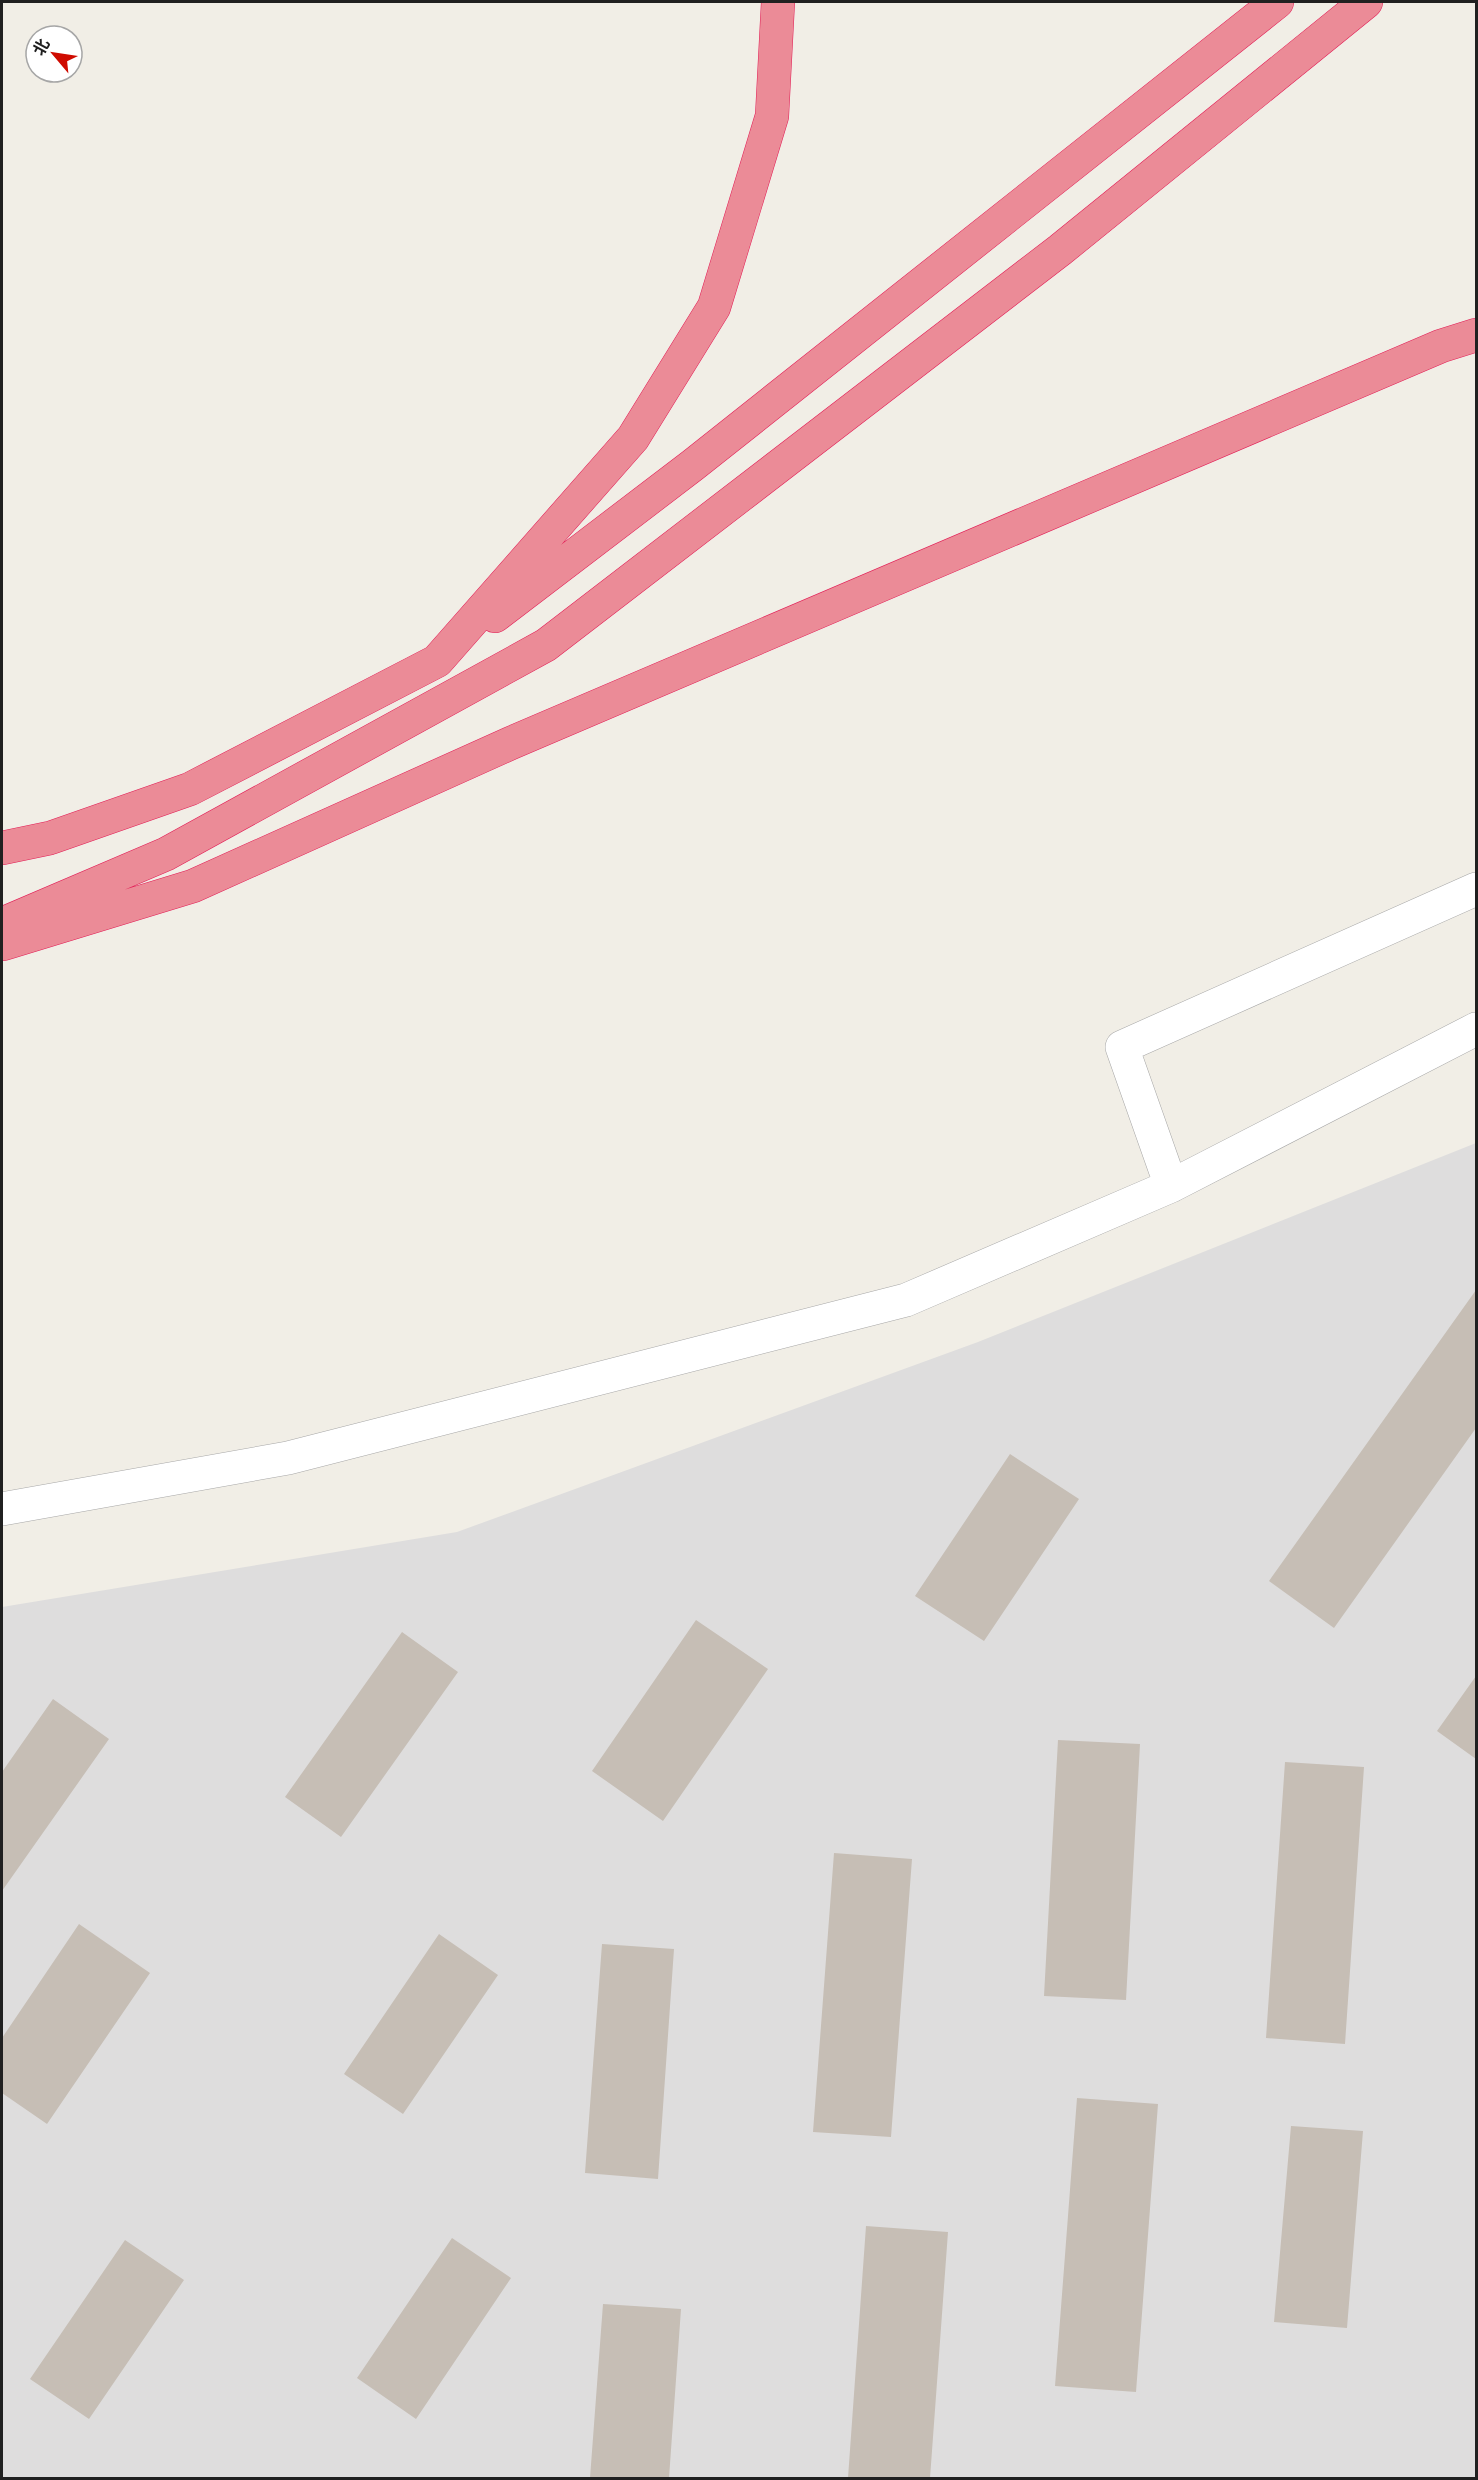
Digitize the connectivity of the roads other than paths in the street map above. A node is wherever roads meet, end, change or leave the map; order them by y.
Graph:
1 (778, 2) edge
2 (1277, 2) edge
3 (1366, 2) edge
4 (1476, 335) edge
5 (437, 661) junction
6 (2, 848) edge
7 (1476, 889) edge
8 (2, 924) edge
9 (2, 944) edge
10 (1476, 1029) edge
11 (1171, 1186) junction
12 (2, 1509) edge

1 - 5 highway
2 - 5 highway
3 - 8 highway
4 - 9 highway
5 - 6 highway
7 - 11 street
10 - 11 street
11 - 12 street

